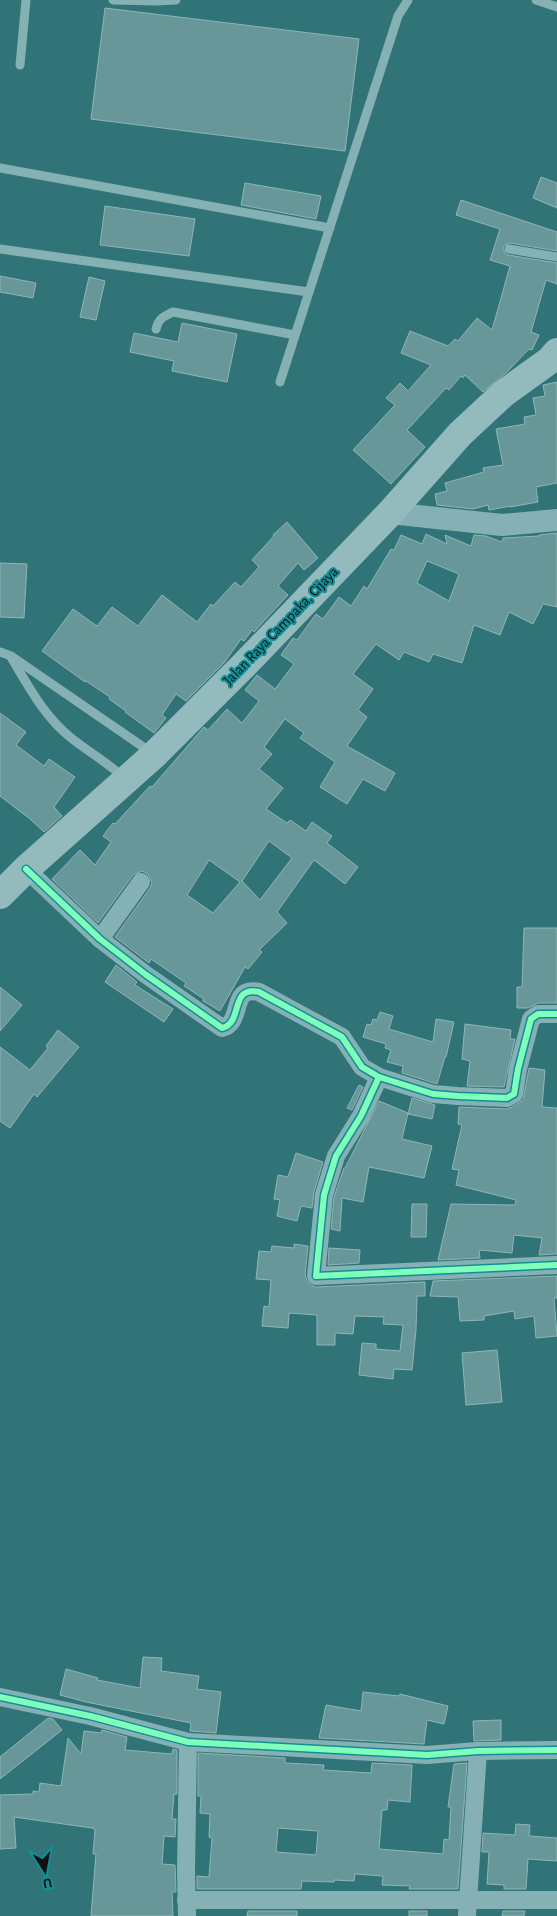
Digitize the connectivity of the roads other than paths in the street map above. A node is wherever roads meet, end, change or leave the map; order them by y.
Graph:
1 (26, 0) edge
2 (113, 0) edge
3 (176, 0) edge
4 (408, 0) edge
5 (536, 0) edge
6 (557, 7) edge
7 (20, 65) dead end
8 (0, 168) edge
9 (330, 228) junction
10 (0, 249) edge
11 (509, 249) dead end
12 (557, 257) edge
13 (309, 292) junction
14 (156, 329) dead end
15 (295, 335) junction
16 (557, 352) edge
17 (280, 382) dead end
18 (390, 513) junction
19 (557, 520) edge
20 (0, 652) edge
21 (11, 656) junction
22 (154, 755) junction
23 (126, 780) junction
24 (26, 869) junction
25 (141, 882) dead end
26 (0, 895) edge
27 (100, 939) junction
28 (557, 1014) edge
29 (379, 1077) junction
30 (557, 1265) edge
31 (0, 1697) edge
32 (188, 1742) junction
33 (557, 1750) edge
34 (478, 1751) junction
35 (557, 1900) edge
36 (467, 1907) edge
37 (187, 1908) edge

1 - 7 lane
2 - 3 lane
4 - 9 lane
5 - 6 lane
8 - 9 lane
9 - 13 lane
10 - 13 lane
11 - 12 lane
13 - 15 lane
14 - 15 lane
15 - 17 lane
16 - 18 main road, Jalan Raya Campaka, Cijaya
18 - 19 street
18 - 22 main road, Jalan Raya Campaka, Cijaya
20 - 21 lane
21 - 22 lane
21 - 23 lane
22 - 23 main road, Jalan Raya Campaka, Cijaya
23 - 24 main road, Jalan Raya Campaka, Cijaya
24 - 26 main road, Jalan Raya Campaka, Cijaya
24 - 27 street
25 - 27 street
27 - 29 street
28 - 29 street
29 - 30 street
31 - 32 street
32 - 34 street
32 - 37 street
33 - 34 street
34 - 36 street
35 - 36 street
36 - 37 street

